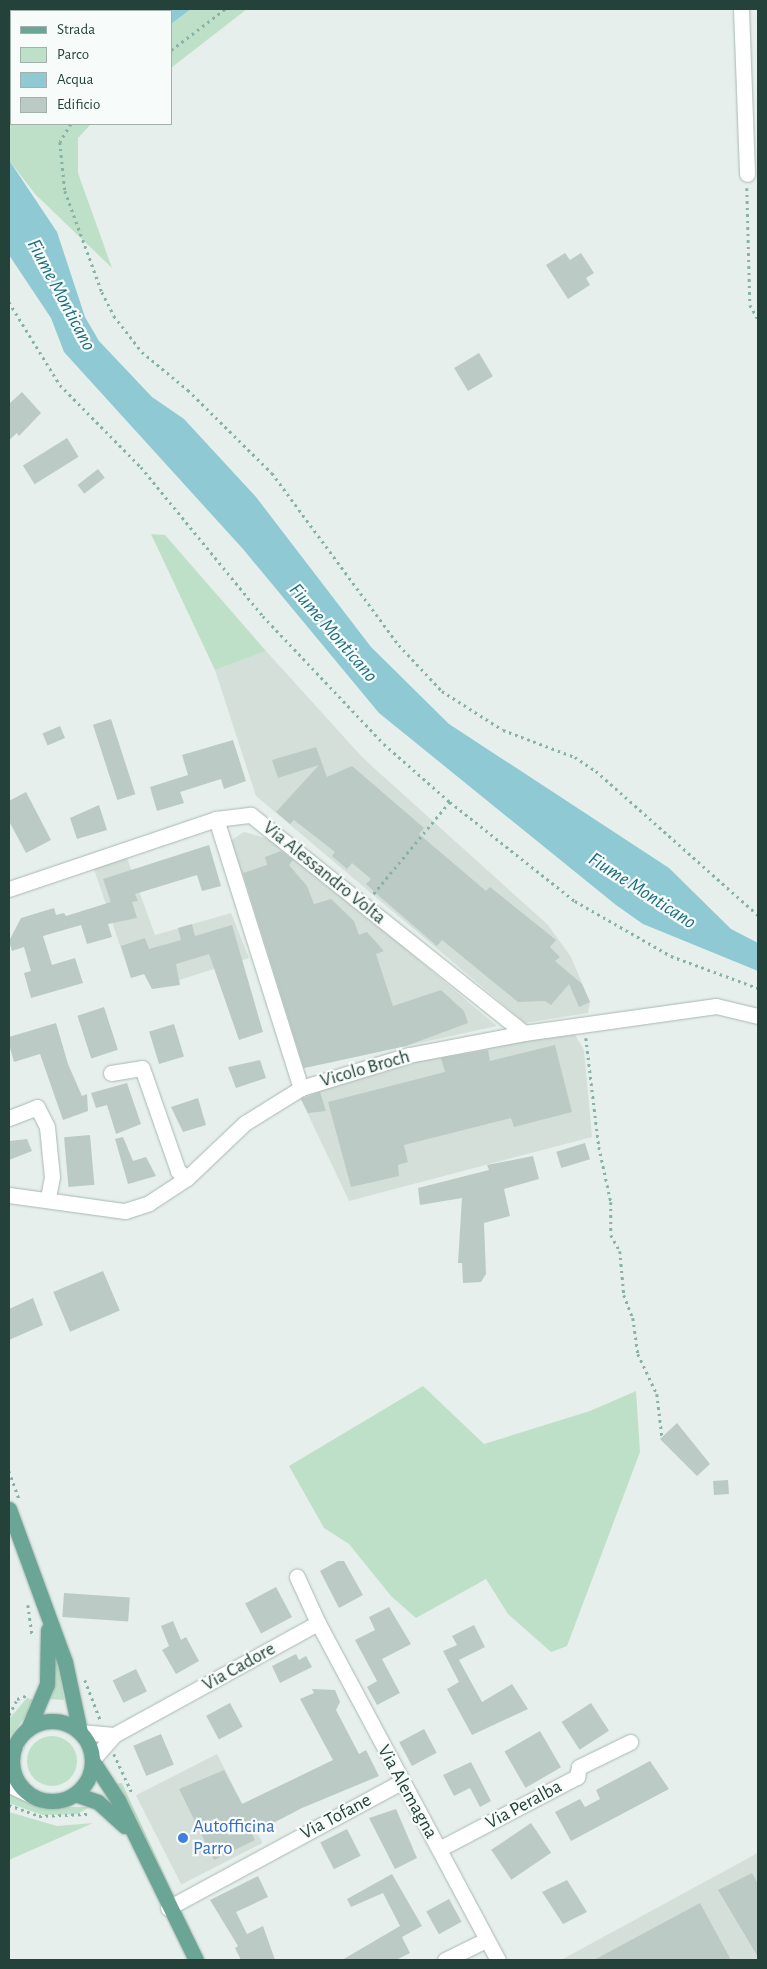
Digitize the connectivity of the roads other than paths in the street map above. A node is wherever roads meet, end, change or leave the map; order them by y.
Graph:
1 (741, 9) edge
2 (747, 174) road end
3 (216, 819) junction
4 (9, 889) edge
5 (758, 1016) edge
6 (524, 1033) junction
7 (111, 1073) dead end
8 (301, 1088) junction
9 (9, 1118) edge
10 (187, 1178) junction
11 (9, 1195) edge
12 (48, 1198) junction
13 (9, 1509) edge
14 (297, 1577) dead end
15 (45, 1604) junction
16 (318, 1624) junction
17 (28, 1729) junction
18 (80, 1732) junction
19 (114, 1735) junction
20 (630, 1742) dead end
21 (12, 1747) edge
22 (92, 1760) junction
23 (399, 1783) junction
24 (9, 1785) edge
25 (75, 1794) junction
26 (30, 1795) junction
27 (136, 1840) junction
28 (439, 1850) junction
29 (168, 1908) junction
30 (486, 1940) junction
31 (196, 1960) edge
32 (445, 1960) edge
33 (498, 1960) edge

1 - 2 street
3 - 4 street, Via Alessandro Volta
3 - 6 street, Via Alessandro Volta
3 - 8 street
5 - 6 street, Vicolo Broch
6 - 8 street, Vicolo Broch
7 - 10 street
8 - 10 street, Vicolo Broch
9 - 12 street
10 - 12 street, Vicolo Broch
11 - 12 street, Vicolo Broch
13 - 15 main road
14 - 16 street
15 - 17 main road
15 - 18 main road
16 - 19 street, Via Cadore
16 - 23 street, Via Alemagna
17 - 18 main road
17 - 21 main road
18 - 19 street
18 - 22 main road
19 - 22 street, Via Cadore
20 - 28 street, Via Peralba
21 - 26 main road
22 - 25 main road
22 - 27 main road
23 - 28 street, Via Alemagna
23 - 29 street, Via Tofane
24 - 26 street
25 - 26 main road
25 - 27 main road
27 - 29 main road
28 - 30 street, Via Alemagna
29 - 31 main road
30 - 32 street
30 - 33 street, Via Alemagna

